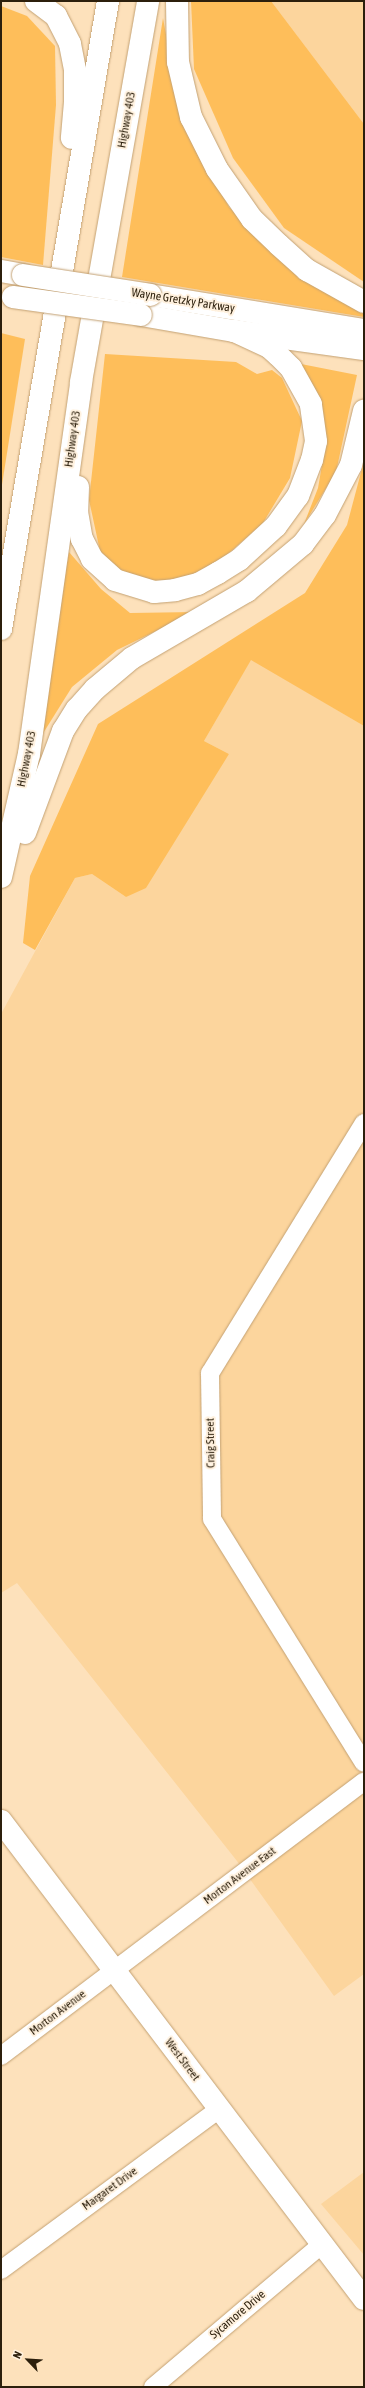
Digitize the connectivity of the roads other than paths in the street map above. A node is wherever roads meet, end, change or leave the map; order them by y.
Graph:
1 (36, 1) edge
2 (108, 1) edge
3 (148, 1) edge
4 (177, 1) edge
5 (65, 261) junction
6 (1, 271) edge
7 (7, 296) edge
8 (364, 302) edge
9 (364, 330) edge
10 (234, 331) junction
11 (364, 349) edge
12 (81, 382) junction
13 (364, 411) edge
14 (1, 629) edge
15 (1, 877) edge
16 (1, 889) edge
17 (364, 1123) edge
18 (364, 1763) edge
19 (364, 1781) edge
20 (5, 1833) edge
21 (115, 1971) junction
22 (1, 2056) edge
23 (220, 2109) junction
24 (322, 2244) junction
25 (1, 2270) edge
26 (364, 2299) edge
27 (153, 2387) edge

1 - 5 main road
2 - 5 main road
3 - 12 main road, Highway 403
4 - 8 main road
5 - 14 main road
6 - 9 main road, Wayne Gretzky Parkway, bridge
7 - 10 main road, Wayne Gretzky Parkway, bridge
10 - 11 main road, Wayne Gretzky Parkway
10 - 12 main road
12 - 15 main road, Highway 403
13 - 16 main road
17 - 18 street, Craig Street
19 - 21 street, Morton Avenue East
20 - 21 main road, West Street
21 - 22 street, Morton Avenue
21 - 23 main road, West Street
23 - 24 main road, West Street
23 - 25 street, Margaret Drive
24 - 26 main road, West Street
24 - 27 street, Sycamore Drive

